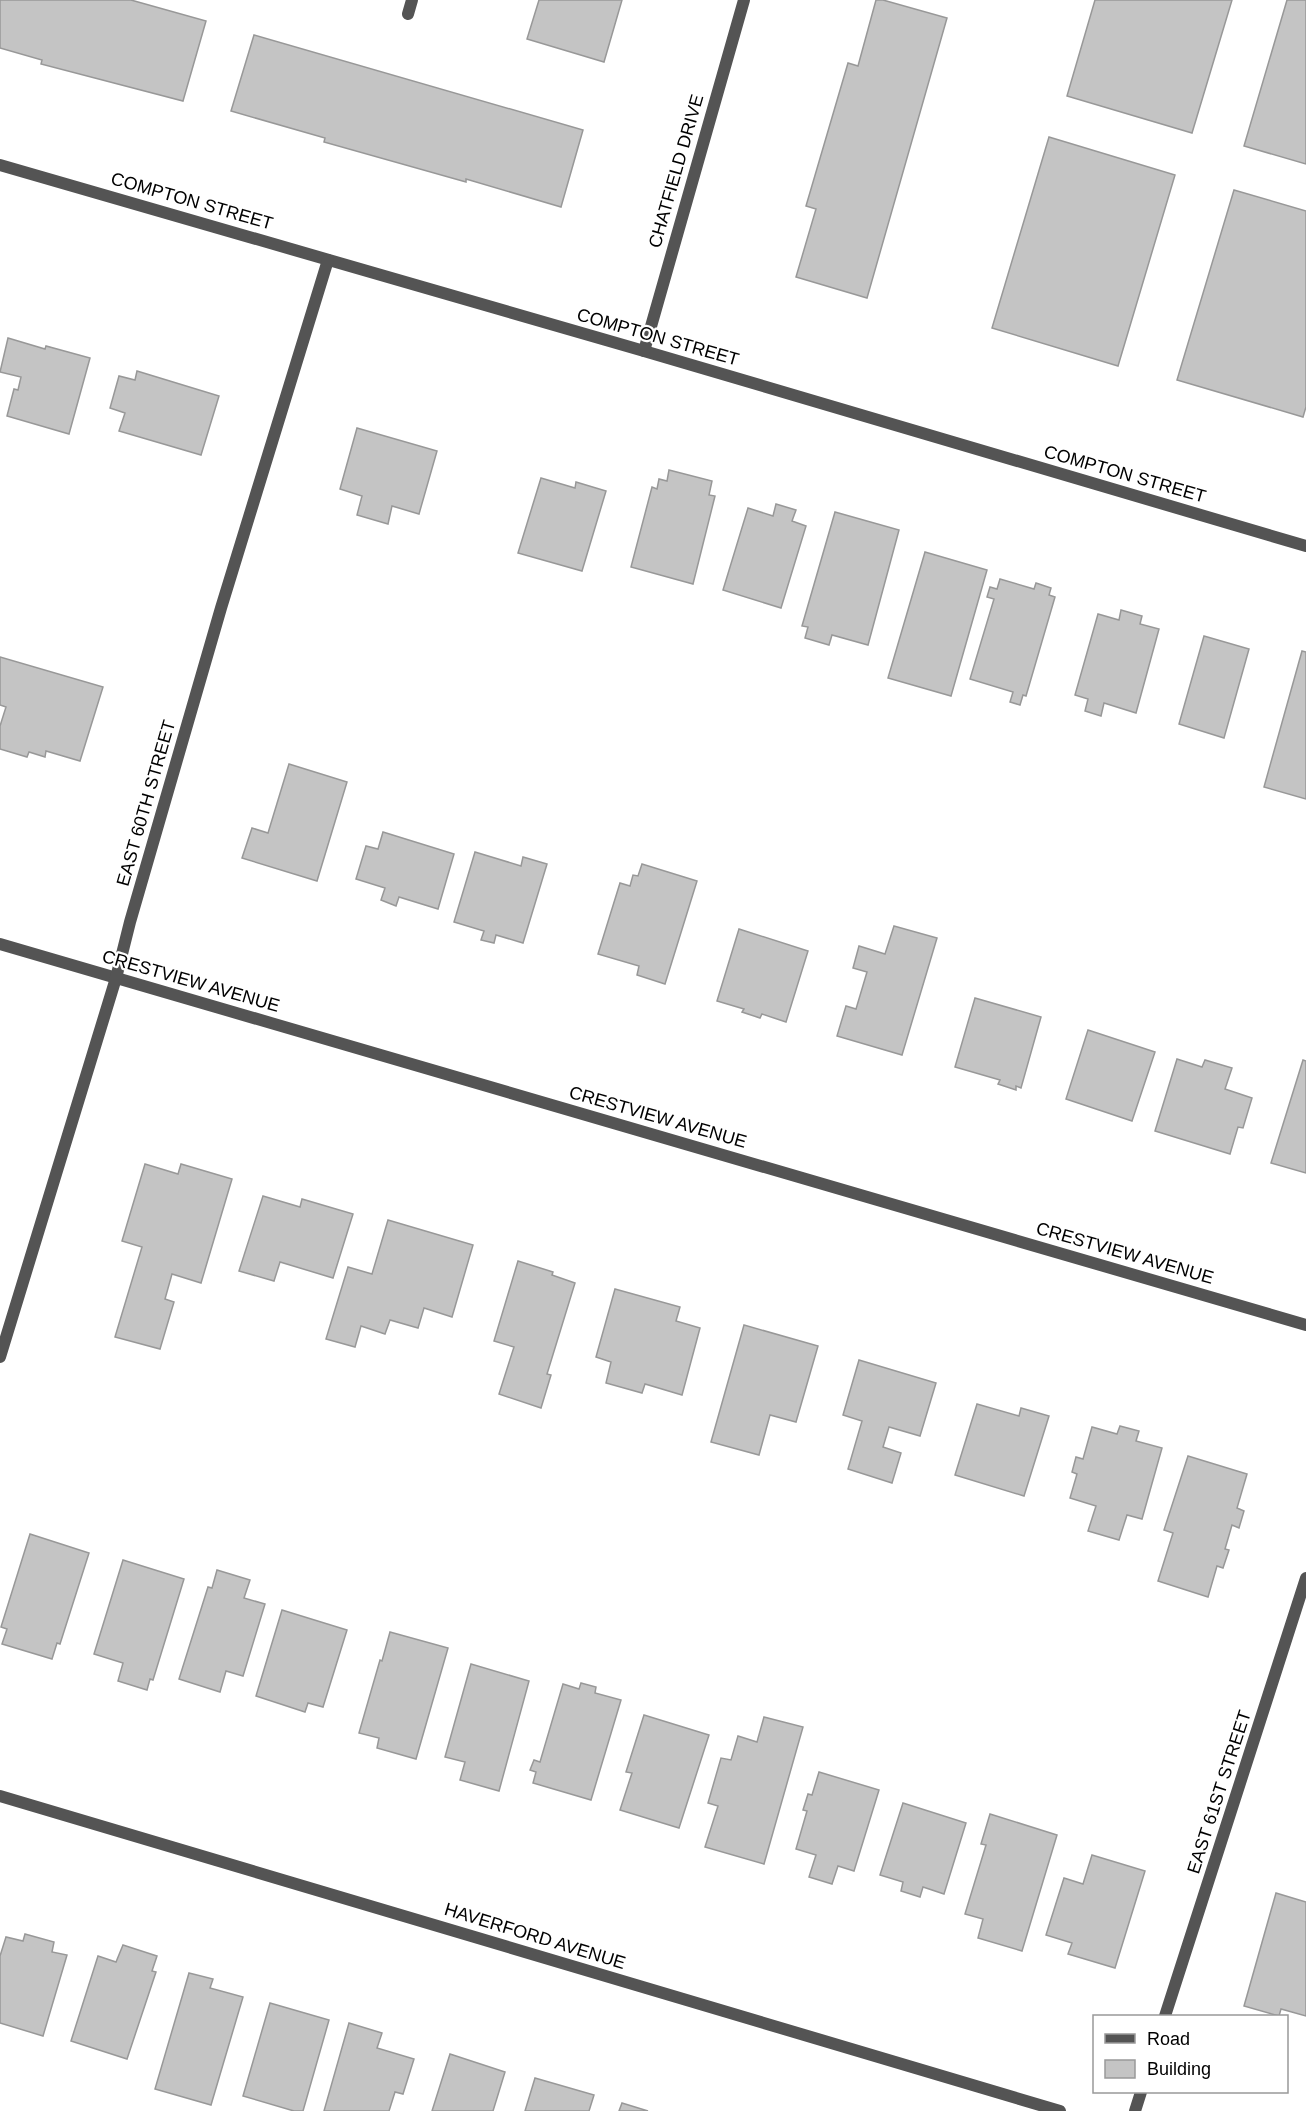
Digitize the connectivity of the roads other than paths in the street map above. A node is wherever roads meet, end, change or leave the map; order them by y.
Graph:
1 (412, 0) edge
2 (744, 0) edge
3 (408, 14) dead end
4 (0, 165) edge
5 (328, 260) junction
6 (644, 351) junction
7 (1306, 546) edge
8 (0, 944) edge
9 (116, 978) junction
10 (1306, 1325) edge
11 (0, 1357) edge
12 (1306, 1578) edge
13 (0, 1796) edge
14 (1165, 2015) edge
15 (1140, 2093) edge
16 (1060, 2111) edge
17 (1135, 2111) edge

1 - 3 street
2 - 6 street, CHATFIELD DRIVE
4 - 5 street, COMPTON STREET
5 - 6 street, COMPTON STREET
5 - 9 street, EAST 60TH STREET
6 - 7 street, COMPTON STREET
8 - 9 street, CRESTVIEW AVENUE
9 - 10 street, CRESTVIEW AVENUE
9 - 11 street, EAST 60TH STREET
12 - 14 street, EAST 61ST STREET
13 - 16 street, HAVERFORD AVENUE
15 - 17 street

